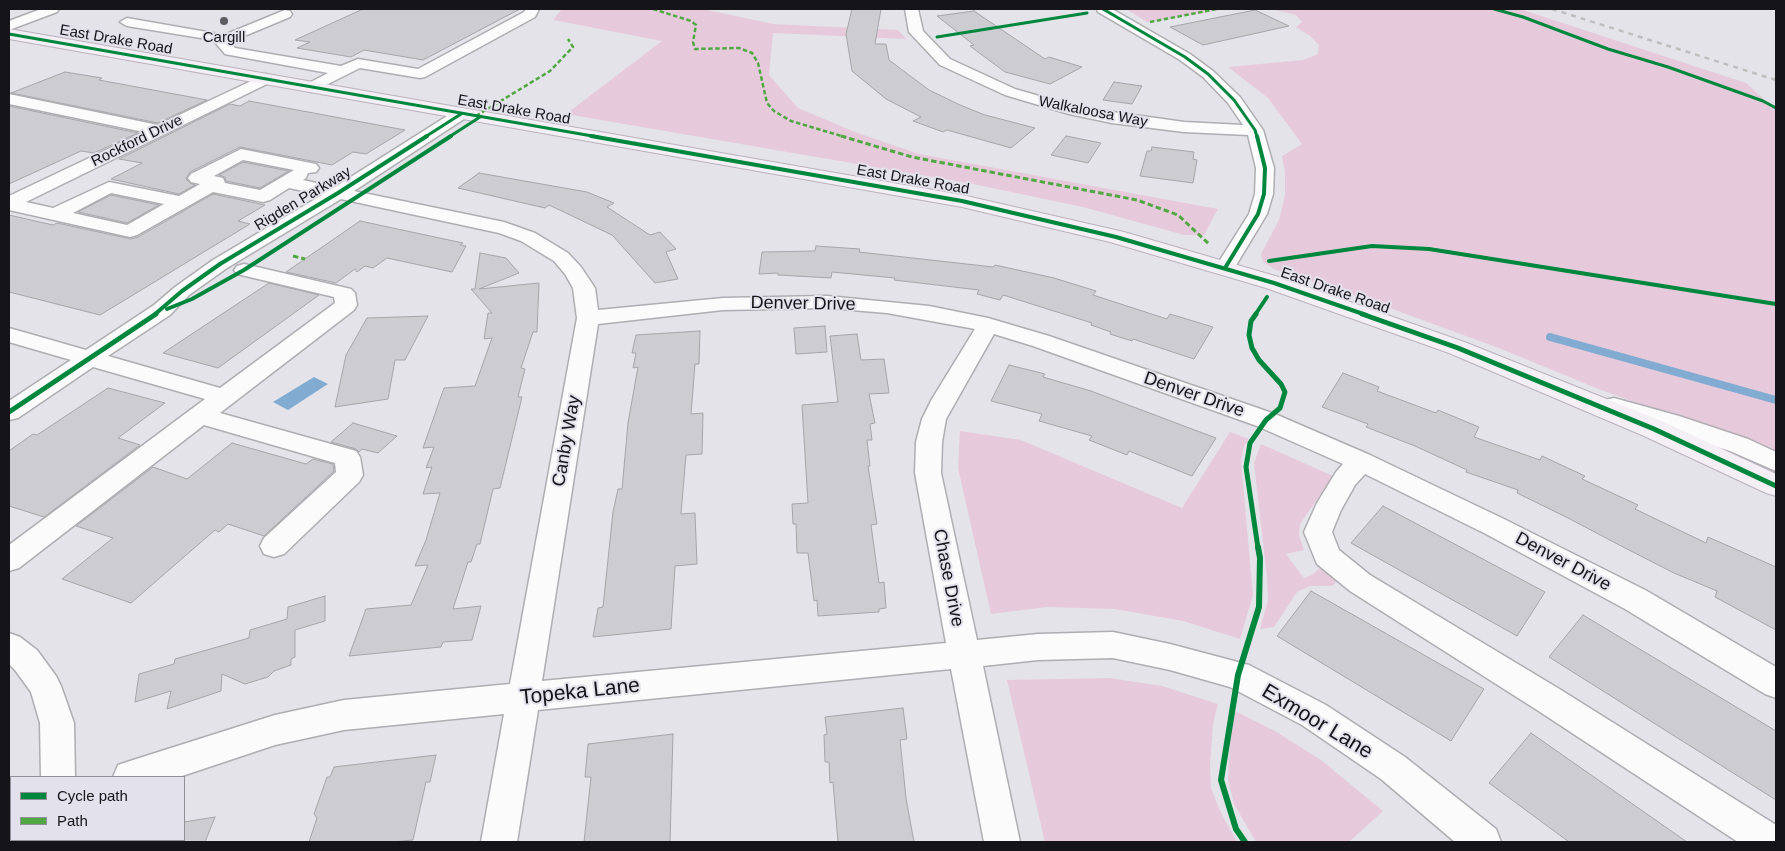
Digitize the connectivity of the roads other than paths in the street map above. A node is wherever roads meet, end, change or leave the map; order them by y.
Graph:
1 (52, 9) edge
2 (532, 9) edge
3 (912, 9) edge
4 (1103, 9) edge
5 (285, 14) dead end
6 (127, 22) dead end
7 (9, 26) edge
8 (9, 34) edge
9 (221, 40) junction
10 (343, 71) junction
11 (266, 79) junction
12 (312, 87) junction
13 (9, 99) edge
14 (470, 115) junction
15 (160, 130) junction
16 (1255, 130) junction
17 (286, 182) junction
18 (211, 186) junction
19 (348, 195) junction
20 (181, 202) junction
21 (9, 203) edge
22 (56, 214) junction
23 (1225, 268) junction
24 (244, 270) junction
25 (162, 310) junction
26 (588, 318) junction
27 (988, 326) junction
28 (9, 336) edge
29 (91, 359) junction
30 (1573, 394) junction
31 (224, 397) junction
32 (9, 412) edge
33 (200, 416) junction
34 (1361, 461) junction
35 (1776, 462) edge
36 (1776, 486) edge
37 (274, 546) dead end
38 (9, 560) edge
39 (9, 646) edge
40 (1038, 647) joint
41 (963, 654) junction
42 (1776, 684) edge
43 (524, 697) junction
44 (58, 776) edge
45 (133, 776) edge
46 (499, 842) edge
47 (1002, 842) edge
48 (1483, 842) edge
49 (1769, 842) edge

1 - 7 street
2 - 10 street
3 - 16 street, Walkaloosa Way
4 - 16 street
5 - 9 street
6 - 9 street
8 - 11 main road, East Drake Road
9 - 10 street
10 - 12 street
11 - 12 main road, East Drake Road
11 - 15 street, Rockford Drive
12 - 14 main road, East Drake Road
13 - 15 street
14 - 19 street, Rigden Parkway
14 - 23 main road, East Drake Road
15 - 21 street, Rockford Drive
16 - 23 street
17 - 18 street
17 - 18 street
17 - 19 street, Canby Way
18 - 20 street
19 - 24 street, Rigden Parkway
19 - 25 street, Rigden Parkway
19 - 26 street, Canby Way
20 - 22 street
20 - 22 street
21 - 22 street
23 - 30 main road, East Drake Road
24 - 25 street, Rigden Parkway
24 - 31 street
25 - 29 street, Rigden Parkway
26 - 27 street, Denver Drive
26 - 43 street, Canby Way
27 - 34 street, Denver Drive
27 - 41 street, Chase Drive
28 - 29 street
29 - 31 street
29 - 32 street, Rigden Parkway
30 - 35 street
30 - 36 main road, East Drake Road
31 - 33 street
33 - 37 street
33 - 38 street
34 - 42 street, Denver Drive
34 - 49 street
39 - 44 street
40 - 41 street, Topeka Lane
40 - 48 street, Exmoor Lane
41 - 43 street, Topeka Lane
41 - 47 street, Chase Drive
43 - 45 street, Topeka Lane
43 - 46 street, Canby Way

